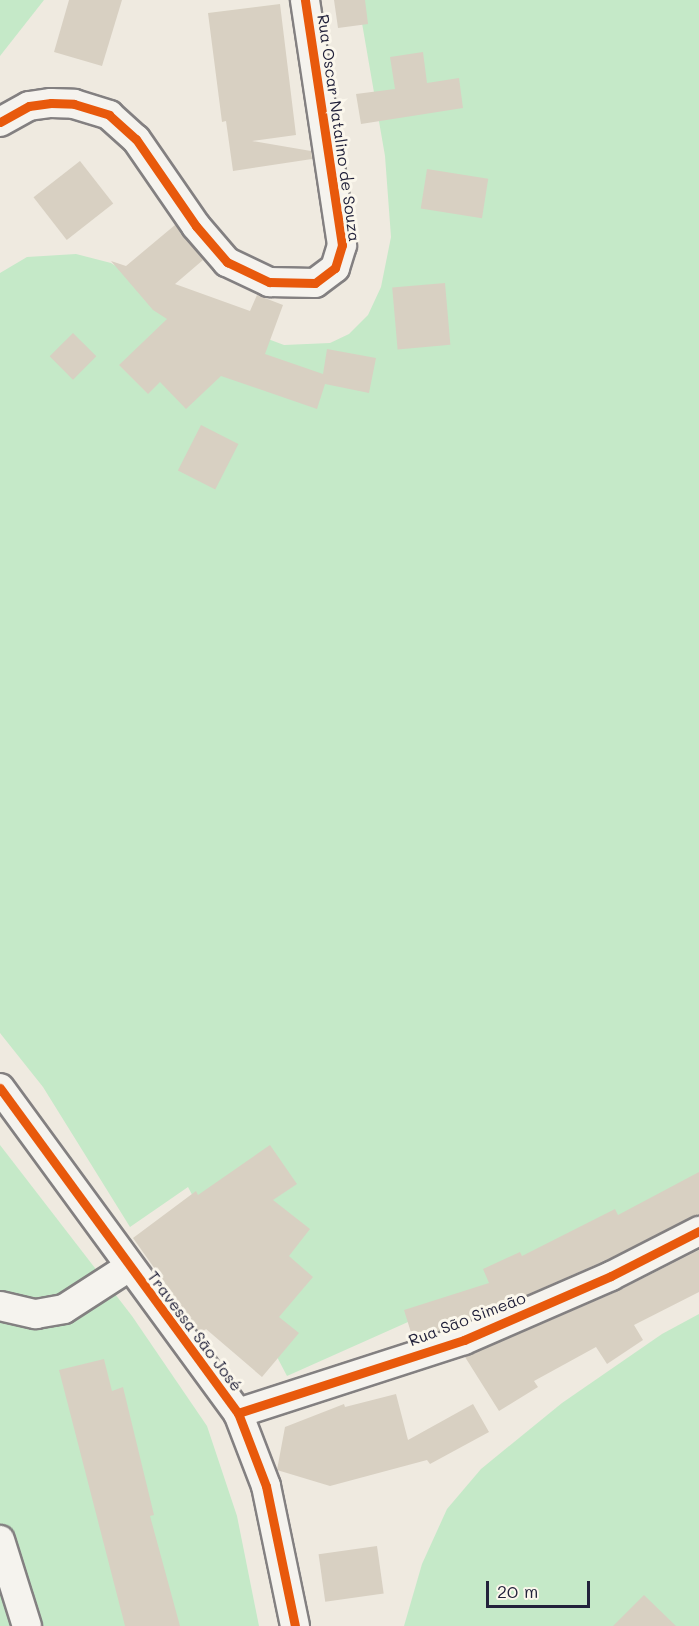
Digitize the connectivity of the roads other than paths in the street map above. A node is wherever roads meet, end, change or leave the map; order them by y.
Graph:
1 (305, 0) edge
2 (0, 122) edge
3 (0, 1088) edge
4 (699, 1231) edge
5 (129, 1268) junction
6 (0, 1306) edge
7 (238, 1413) junction
8 (0, 1540) edge
9 (27, 1626) edge
10 (295, 1626) edge

1 - 2 street, Rua Oscar Natalino de Souza
3 - 5 street, Travessa São José
4 - 7 street, Rua São Simeão
5 - 6 street
5 - 7 street, Travessa São José
7 - 10 street, Travessa São José
8 - 9 street

